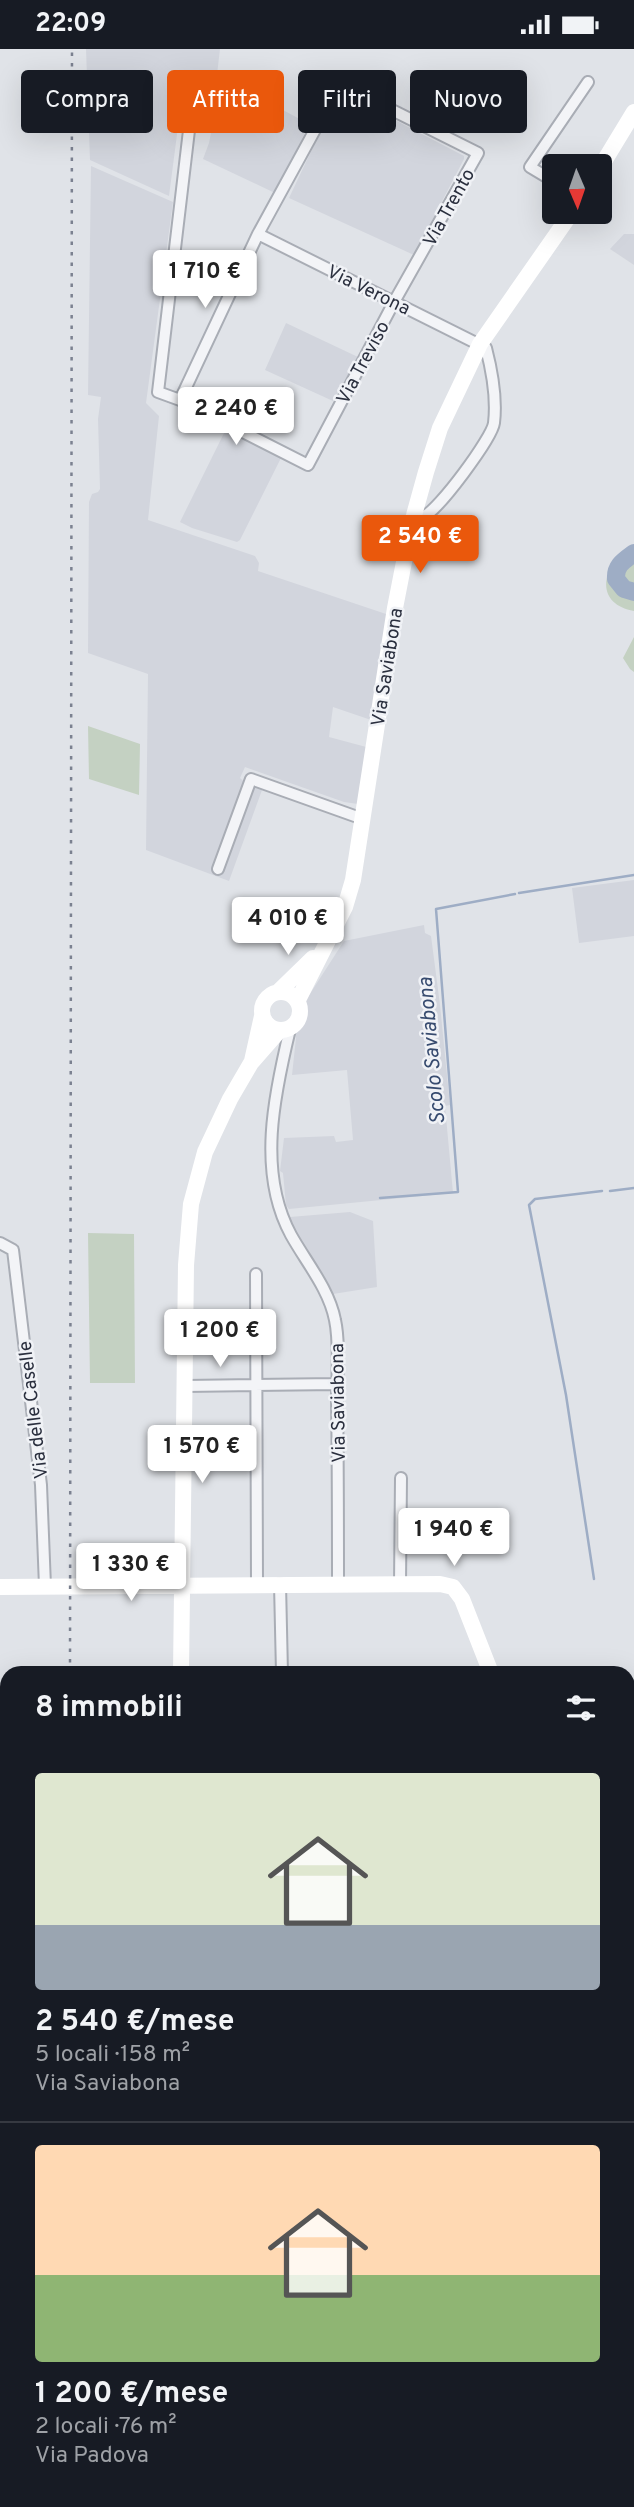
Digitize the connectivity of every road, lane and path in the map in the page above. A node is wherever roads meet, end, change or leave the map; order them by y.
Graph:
1 (588, 82) dead end
2 (634, 111) edge
3 (189, 133) edge
4 (608, 154) edge
5 (542, 174) edge
6 (564, 224) edge
7 (258, 234) junction
8 (394, 302) junction
9 (480, 344) junction
10 (180, 400) junction
11 (413, 516) junction
12 (363, 819) junction
13 (218, 869) dead end
14 (323, 949) junction
15 (278, 992) junction
16 (298, 1000) junction
17 (262, 1016) junction
18 (284, 1030) junction
19 (251, 1063) junction
20 (0, 1243) edge
21 (256, 1274) dead end
22 (256, 1384) junction
23 (337, 1384) junction
24 (186, 1385) junction
25 (401, 1478) dead end
26 (181, 1584) junction
27 (257, 1584) junction
28 (280, 1584) junction
29 (400, 1584) junction
30 (338, 1585) junction
31 (45, 1586) junction
32 (0, 1587) edge
33 (181, 1666) edge
34 (282, 1666) edge
35 (488, 1666) edge

1 - 5 street
2 - 4 street
3 - 10 street, Via Treviso
6 - 9 street, Via Saviabona
7 - 8 street, Via Verona
7 - 8 street, Via Trento
7 - 10 street, Via Trento
8 - 9 street, Via Verona
8 - 10 street, Via Treviso
9 - 11 street, Via Saviabona
9 - 11 street
11 - 12 street, Via Saviabona
12 - 13 street
12 - 14 street, Via Saviabona
14 - 15 street
14 - 16 street, Via Saviabona
15 - 16 street
15 - 17 street
16 - 18 street, Via Saviabona
17 - 18 street
17 - 19 street
18 - 19 street
18 - 23 street, Via Saviabona
19 - 24 street
20 - 31 street, Via delle Caselle
21 - 22 street
22 - 23 street
22 - 24 street
22 - 27 street
23 - 30 street, Via Saviabona
24 - 26 street
25 - 29 street
26 - 27 street
26 - 31 street
26 - 33 street
27 - 28 street
28 - 30 street
28 - 34 street
29 - 30 street
29 - 35 street
31 - 32 street

